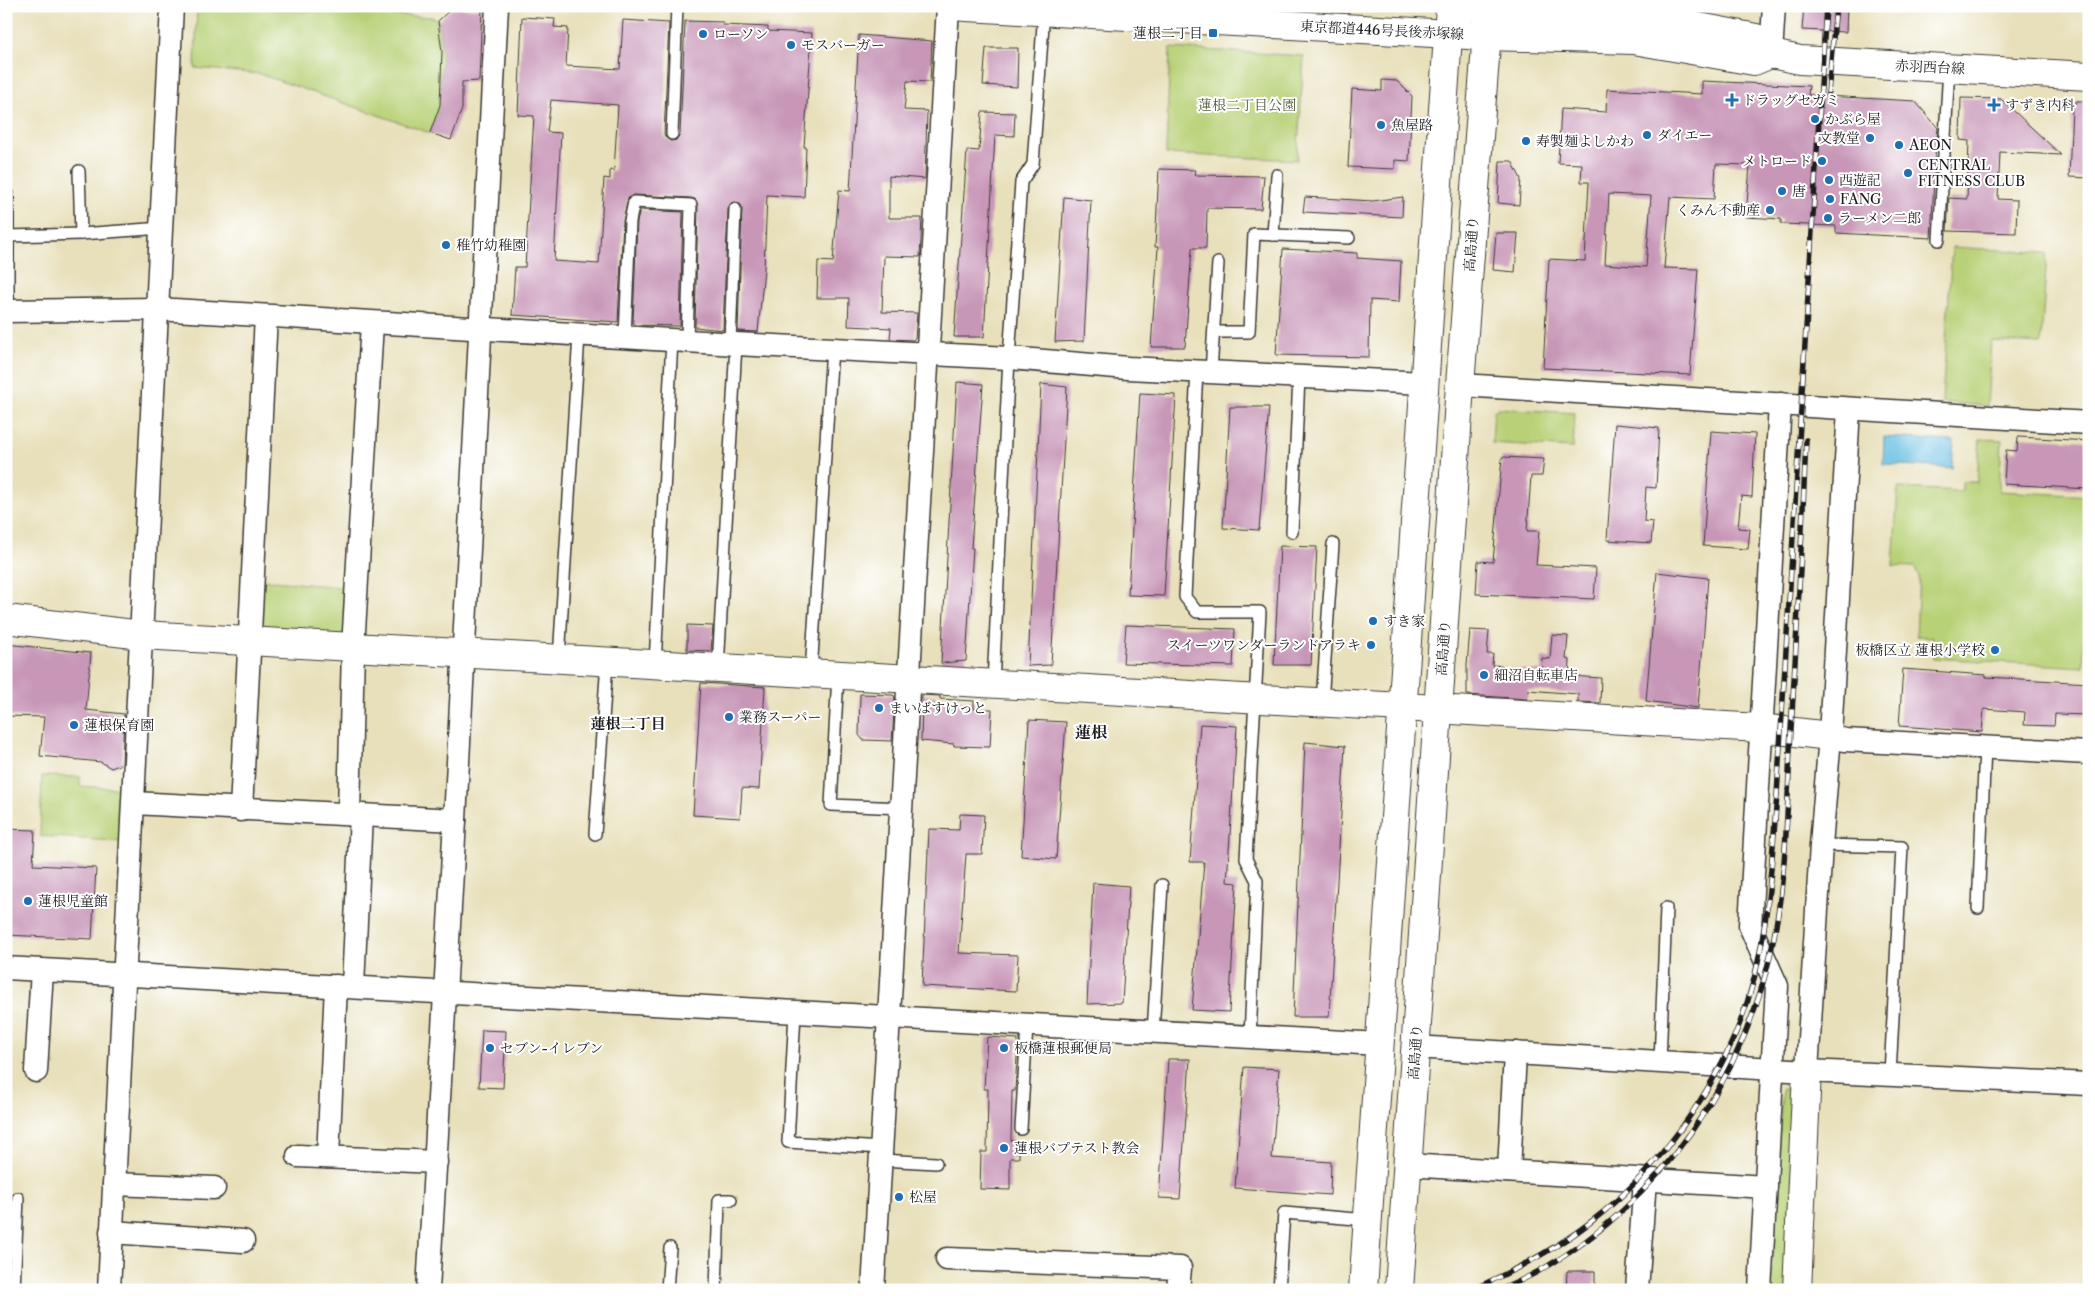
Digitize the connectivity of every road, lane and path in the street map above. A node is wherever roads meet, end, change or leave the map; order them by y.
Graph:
1 (172, 6) edge
2 (497, 6) edge
3 (677, 6) edge
4 (948, 6) edge
5 (1450, 6) edge
6 (1774, 6) edge
7 (1488, 7) edge
8 (1044, 12) junction
9 (1682, 27) edge
10 (1448, 34) junction
11 (1486, 36) junction
12 (1771, 54) junction
13 (1949, 68) junction
14 (2089, 76) edge
15 (672, 134) dead end
16 (79, 171) dead end
17 (1277, 175) dead end
18 (6, 195) edge
19 (735, 209) dead end
20 (162, 228) junction
21 (81, 234) junction
22 (1273, 235) junction
23 (8, 236) junction
24 (1349, 238) dead end
25 (1939, 240) dead end
26 (1218, 263) dead end
27 (158, 310) junction
28 (7, 311) edge
29 (266, 316) junction
30 (372, 323) junction
31 (480, 329) junction
32 (1214, 332) junction
33 (579, 335) junction
34 (625, 337) junction
35 (679, 341) junction
36 (733, 344) junction
37 (832, 348) junction
38 (926, 354) junction
39 (1009, 358) junction
40 (1204, 372) junction
41 (1299, 377) junction
42 (1424, 383) junction
43 (1460, 386) junction
44 (1780, 404) junction
45 (1849, 409) junction
46 (2089, 423) edge
47 (1292, 532) dead end
48 (1333, 544) dead end
49 (6, 619) edge
50 (142, 635) junction
51 (249, 641) junction
52 (353, 648) junction
53 (463, 653) junction
54 (559, 659) junction
55 (607, 662) junction
56 (655, 664) junction
57 (718, 668) junction
58 (811, 674) junction
59 (838, 675) junction
60 (908, 679) junction
61 (993, 684) junction
62 (1254, 699) junction
63 (1322, 702) junction
64 (1402, 707) junction
65 (1438, 710) junction
66 (1760, 728) junction
67 (1830, 736) junction
68 (1985, 747) junction
69 (2089, 753) edge
70 (134, 803) junction
71 (902, 808) junction
72 (241, 810) junction
73 (355, 814) junction
74 (455, 820) junction
75 (595, 834) dead end
76 (1821, 844) junction
77 (1162, 885) dead end
78 (1666, 908) dead end
79 (1978, 908) dead end
80 (6, 968) edge
81 (42, 970) junction
82 (125, 974) junction
83 (344, 986) junction
84 (445, 991) junction
85 (794, 1012) junction
86 (890, 1017) junction
87 (1027, 1026) junction
88 (1153, 1033) junction
89 (1250, 1038) junction
90 (1380, 1044) junction
91 (1415, 1047) junction
92 (1515, 1053) junction
93 (1660, 1062) junction
94 (1774, 1068) junction
95 (36, 1071) dead end
96 (1807, 1071) junction
97 (1890, 1074) junction
98 (2089, 1084) edge
99 (1021, 1129) dead end
100 (881, 1154) junction
101 (298, 1156) dead end
102 (328, 1157) junction
103 (436, 1162) junction
104 (936, 1163) dead end
105 (1407, 1165) junction
106 (1509, 1171) junction
107 (1644, 1180) junction
108 (114, 1184) junction
109 (1766, 1187) junction
110 (214, 1188) dead end
111 (18, 1198) dead end
112 (731, 1200) dead end
113 (1368, 1220) junction
114 (111, 1232) junction
115 (244, 1241) dead end
116 (670, 1248) dead end
117 (947, 1259) dead end
118 (14, 1290) edge
119 (108, 1290) edge
120 (428, 1290) edge
121 (667, 1290) edge
122 (716, 1290) edge
123 (873, 1290) edge
124 (1178, 1290) edge
125 (1279, 1290) edge
126 (1363, 1290) edge
127 (1398, 1290) edge
128 (1637, 1290) edge
129 (1760, 1290) edge
130 (1797, 1290) edge

1 - 20 street
2 - 31 street
3 - 15 lane
4 - 8 main road, 東京都道446号長後赤塚線
4 - 38 street
5 - 7 main road
5 - 10 main road
6 - 12 street
7 - 9 main road
7 - 11 main road, 高島通り
8 - 10 main road, 東京都道446号長後赤塚線
8 - 39 lane
9 - 11 main road, 東京都道446号長後赤塚線
9 - 12 main road
10 - 11 main road, 東京都道446号長後赤塚線
10 - 42 main road
11 - 43 main road, 高島通り
12 - 13 main road, 赤羽西台線
13 - 14 main road, 赤羽西台線
13 - 25 lane
16 - 21 lane
17 - 22 lane
18 - 23 lane
19 - 36 lane
20 - 21 lane
20 - 27 street
21 - 23 lane
22 - 24 lane
22 - 32 lane
23 - 28 lane
26 - 32 lane
27 - 28 street
27 - 29 street
27 - 50 street
29 - 30 street
29 - 51 street
30 - 31 street
30 - 52 street
31 - 33 street
31 - 53 street
32 - 40 lane
33 - 34 street
33 - 54 lane
34 - 35 street
34 - 35 lane
35 - 36 street
35 - 56 lane
36 - 37 street
36 - 57 lane
37 - 38 street
37 - 58 lane
38 - 39 street
38 - 60 street
39 - 40 street
39 - 61 lane
40 - 41 street
40 - 62 lane
41 - 42 street
41 - 47 lane
42 - 64 main road
43 - 44 street
43 - 65 main road, 高島通り
44 - 45 street
44 - 66 street
45 - 46 street
45 - 67 street
48 - 63 lane
49 - 50 main road
50 - 51 main road
50 - 70 street
51 - 52 main road
51 - 72 street
52 - 53 main road
52 - 73 street
53 - 54 main road
53 - 74 street
54 - 55 main road
55 - 56 main road
55 - 75 lane
56 - 57 main road
57 - 58 main road
58 - 59 main road
59 - 60 main road
59 - 71 lane
60 - 61 main road
60 - 71 street
61 - 62 main road
62 - 63 main road
62 - 89 lane
63 - 64 main road
64 - 65 main road
64 - 90 main road
65 - 66 main road
65 - 91 main road, 高島通り
66 - 67 main road
66 - 94 street
67 - 68 street
67 - 76 street
68 - 69 street
68 - 79 lane
70 - 72 street
70 - 82 street
71 - 86 street
72 - 73 street
73 - 74 street
73 - 83 street
74 - 84 street
76 - 96 street
76 - 97 lane
77 - 88 lane
78 - 93 lane
80 - 81 street
81 - 82 street
81 - 95 street
82 - 83 street
82 - 108 street
83 - 84 street
83 - 102 street
84 - 85 street
84 - 103 street
85 - 86 street
85 - 100 lane
86 - 87 street
86 - 100 street
87 - 88 street
87 - 99 lane
88 - 89 street
89 - 90 street
90 - 113 main road
91 - 92 street
91 - 105 main road, 高島通り
92 - 93 street
92 - 106 street
93 - 94 street
94 - 96 street
94 - 109 street
96 - 97 street
96 - 130 main road
97 - 98 street
100 - 104 lane
100 - 123 street
101 - 102 street
102 - 103 street
103 - 120 street
105 - 106 street
105 - 127 main road, 高島通り
106 - 107 street
107 - 109 street
107 - 128 street
108 - 110 street
108 - 114 street
109 - 129 street
111 - 118 lane
112 - 122 lane
113 - 125 lane
113 - 126 main road
114 - 115 street
114 - 119 street
116 - 121 lane
117 - 124 street

